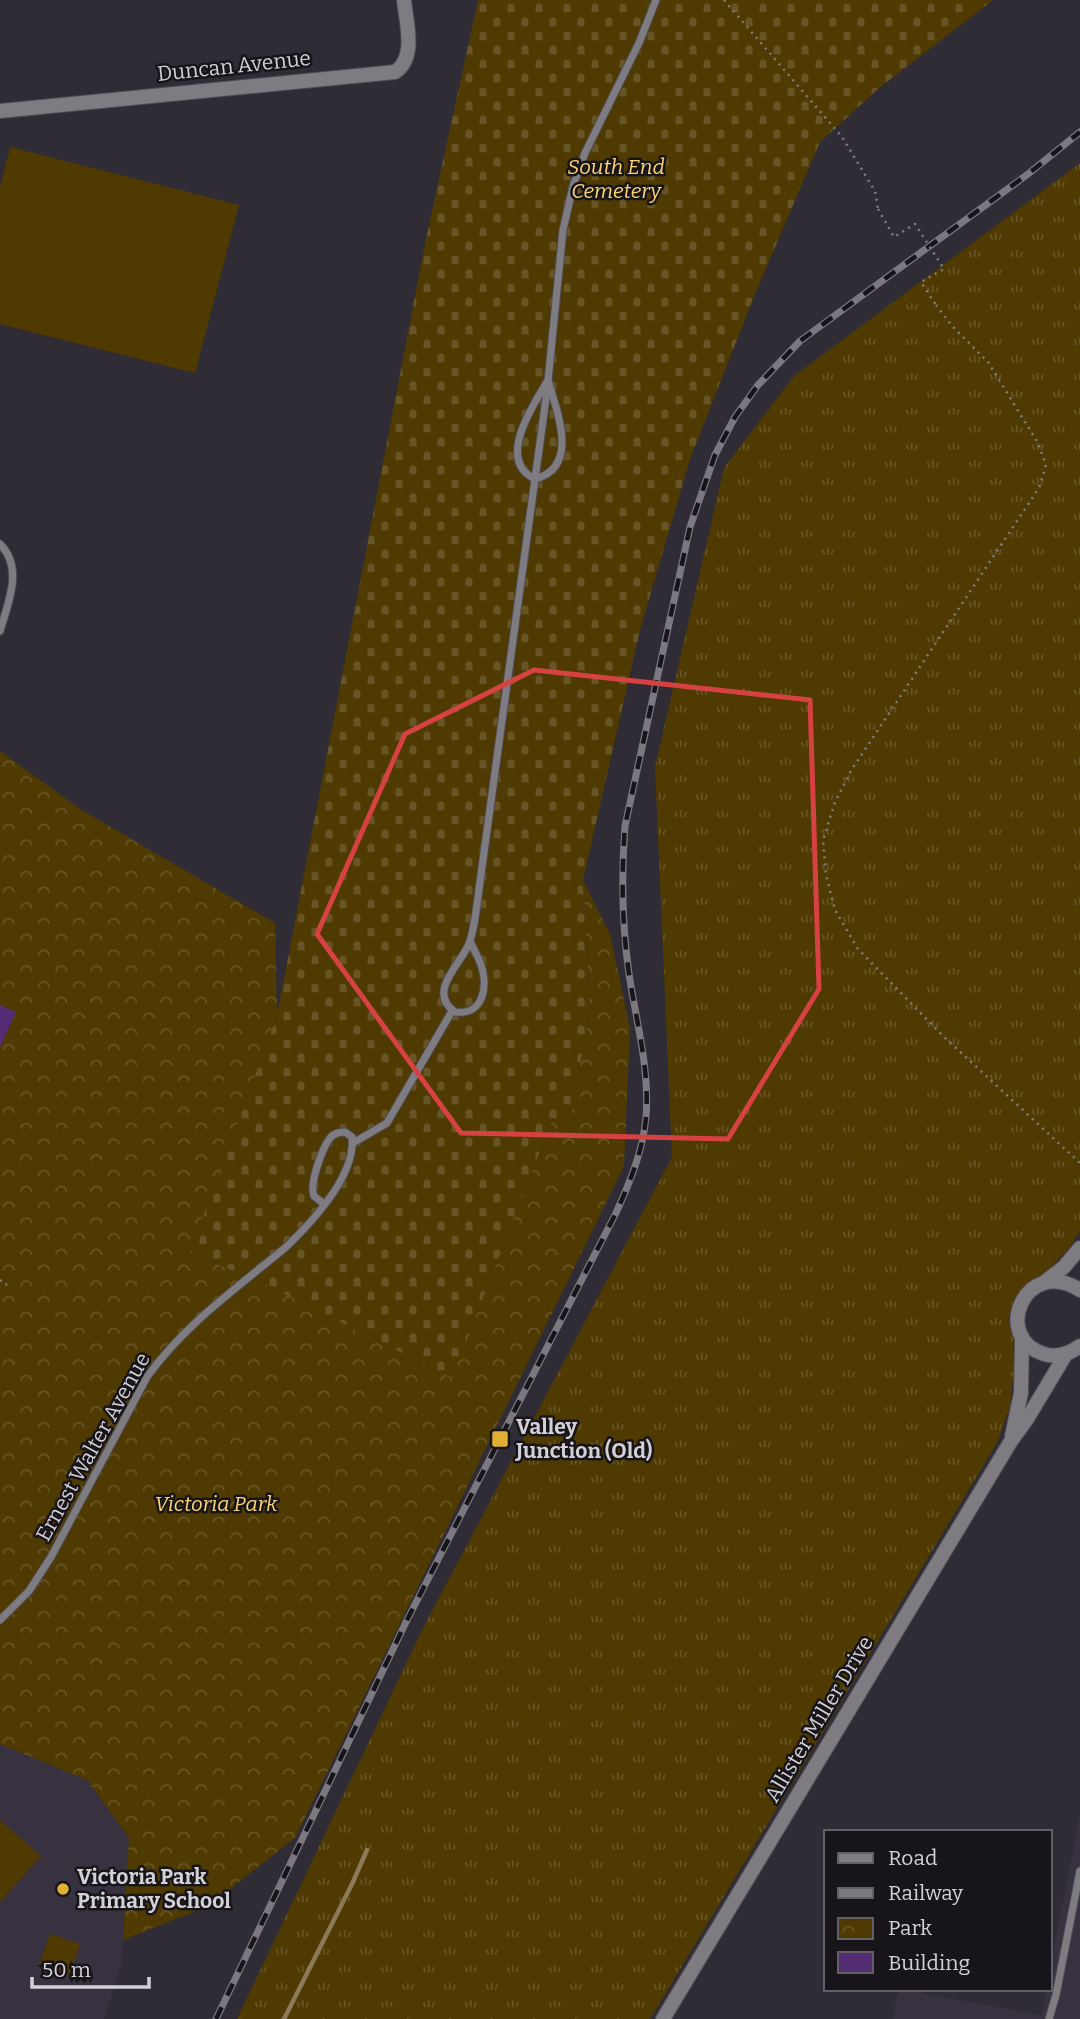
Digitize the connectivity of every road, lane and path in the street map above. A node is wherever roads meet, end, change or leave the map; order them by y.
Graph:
1 (404, 0) edge
2 (656, 0) edge
3 (724, 0) edge
4 (0, 111) edge
5 (548, 380) junction
6 (535, 479) junction
7 (0, 544) edge
8 (0, 631) edge
9 (470, 941) junction
10 (452, 1011) junction
11 (353, 1141) junction
12 (1080, 1163) edge
13 (324, 1204) junction
14 (1080, 1248) edge
15 (0, 1280) edge
16 (1045, 1282) junction
17 (7, 1285) dead end
18 (1080, 1290) edge
19 (1022, 1337) junction
20 (1080, 1346) edge
21 (1066, 1354) junction
22 (1011, 1441) junction
23 (0, 1620) edge
24 (1080, 1871) edge
25 (663, 2019) edge
26 (1049, 2019) edge

1 - 4 street, Duncan Avenue
2 - 5 lane
3 - 12 path, bridge
5 - 6 lane
5 - 6 lane
5 - 6 lane
6 - 9 lane
7 - 8 lane
9 - 10 lane
9 - 10 lane
10 - 11 lane
11 - 13 lane, Ernest Walter Avenue
11 - 13 lane
13 - 23 lane, Ernest Walter Avenue
14 - 16 street
15 - 17 path
16 - 18 street
16 - 19 street, Allister Miller Drive
19 - 21 street
19 - 22 street, Allister Miller Drive
20 - 21 street
21 - 22 street, Allister Miller Drive
22 - 25 street, Allister Miller Drive
24 - 26 lane

